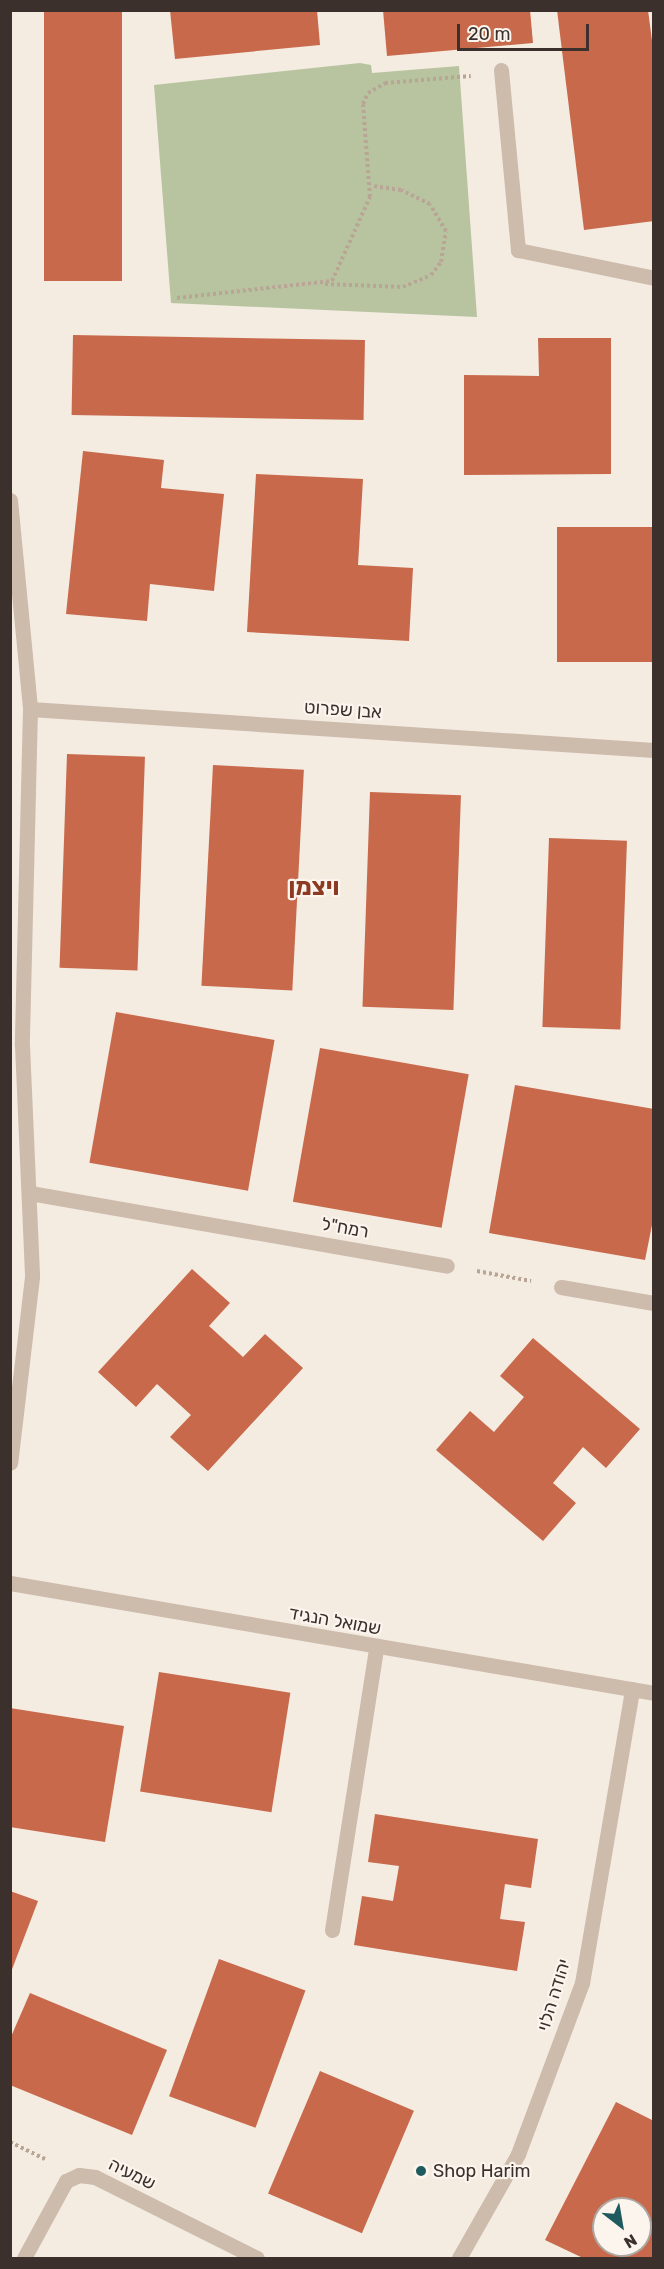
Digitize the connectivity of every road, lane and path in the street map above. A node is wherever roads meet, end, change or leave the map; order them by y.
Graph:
1 (501, 72) joint
2 (372, 186) junction
3 (654, 278) edge
4 (320, 284) junction
5 (177, 298) dead end
6 (10, 500) edge
7 (30, 709) junction
8 (654, 750) edge
9 (30, 1193) junction
10 (447, 1266) joint
11 (561, 1287) joint
12 (654, 1302) edge
13 (10, 1463) edge
14 (10, 1583) edge
15 (376, 1648) junction
16 (632, 1689) junction
17 (654, 1693) edge
18 (332, 1930) dead end
19 (24, 2259) edge
20 (258, 2259) edge
21 (459, 2259) edge

1 - 2 path
1 - 3 street
2 - 4 path
2 - 4 path
4 - 5 path
6 - 7 street
7 - 8 street, אבן שפרוט
7 - 9 street
9 - 10 street, רמח"ל
9 - 13 street
10 - 11 path
11 - 12 street
14 - 15 street, שמואל הנגיד
15 - 16 street, שמואל הנגיד
15 - 18 street
16 - 17 street, שמואל הנגיד
16 - 21 street, יהודה הלוי
19 - 20 street, שמעיה

